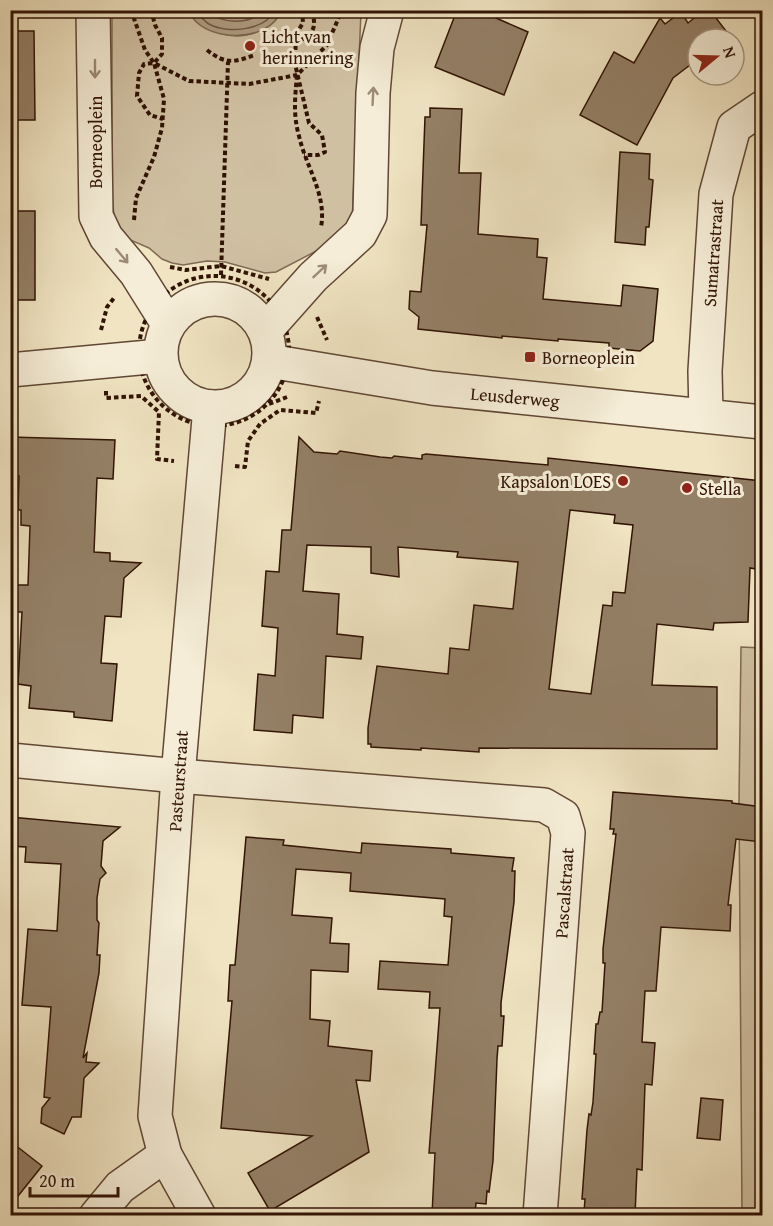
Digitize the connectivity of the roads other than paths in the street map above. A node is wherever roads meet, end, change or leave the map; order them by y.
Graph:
1 (93, 10) edge
2 (387, 10) edge
3 (762, 108) edge
4 (168, 324) junction
5 (267, 346) junction
6 (160, 356) junction
7 (10, 370) edge
8 (210, 407) junction
9 (706, 415) junction
10 (762, 422) edge
11 (10, 760) edge
12 (178, 776) junction
13 (165, 1155) junction
14 (96, 1215) edge
15 (199, 1215) edge
16 (540, 1215) edge

1 -> 4 street, Borneoplein
5 -> 2 street
3 - 9 street, Sumatrastraat
4 - 5 street
4 - 6 street
5 - 8 street
5 - 9 street, Leusderweg
6 - 7 street
6 - 8 street
8 - 12 street, Pasteurstraat
9 - 10 street, Leusderweg
11 - 12 street, Pascalstraat
12 - 13 street, Pasteurstraat
12 - 16 street, Pascalstraat
13 - 14 street
13 - 15 street, Pasteurstraat

